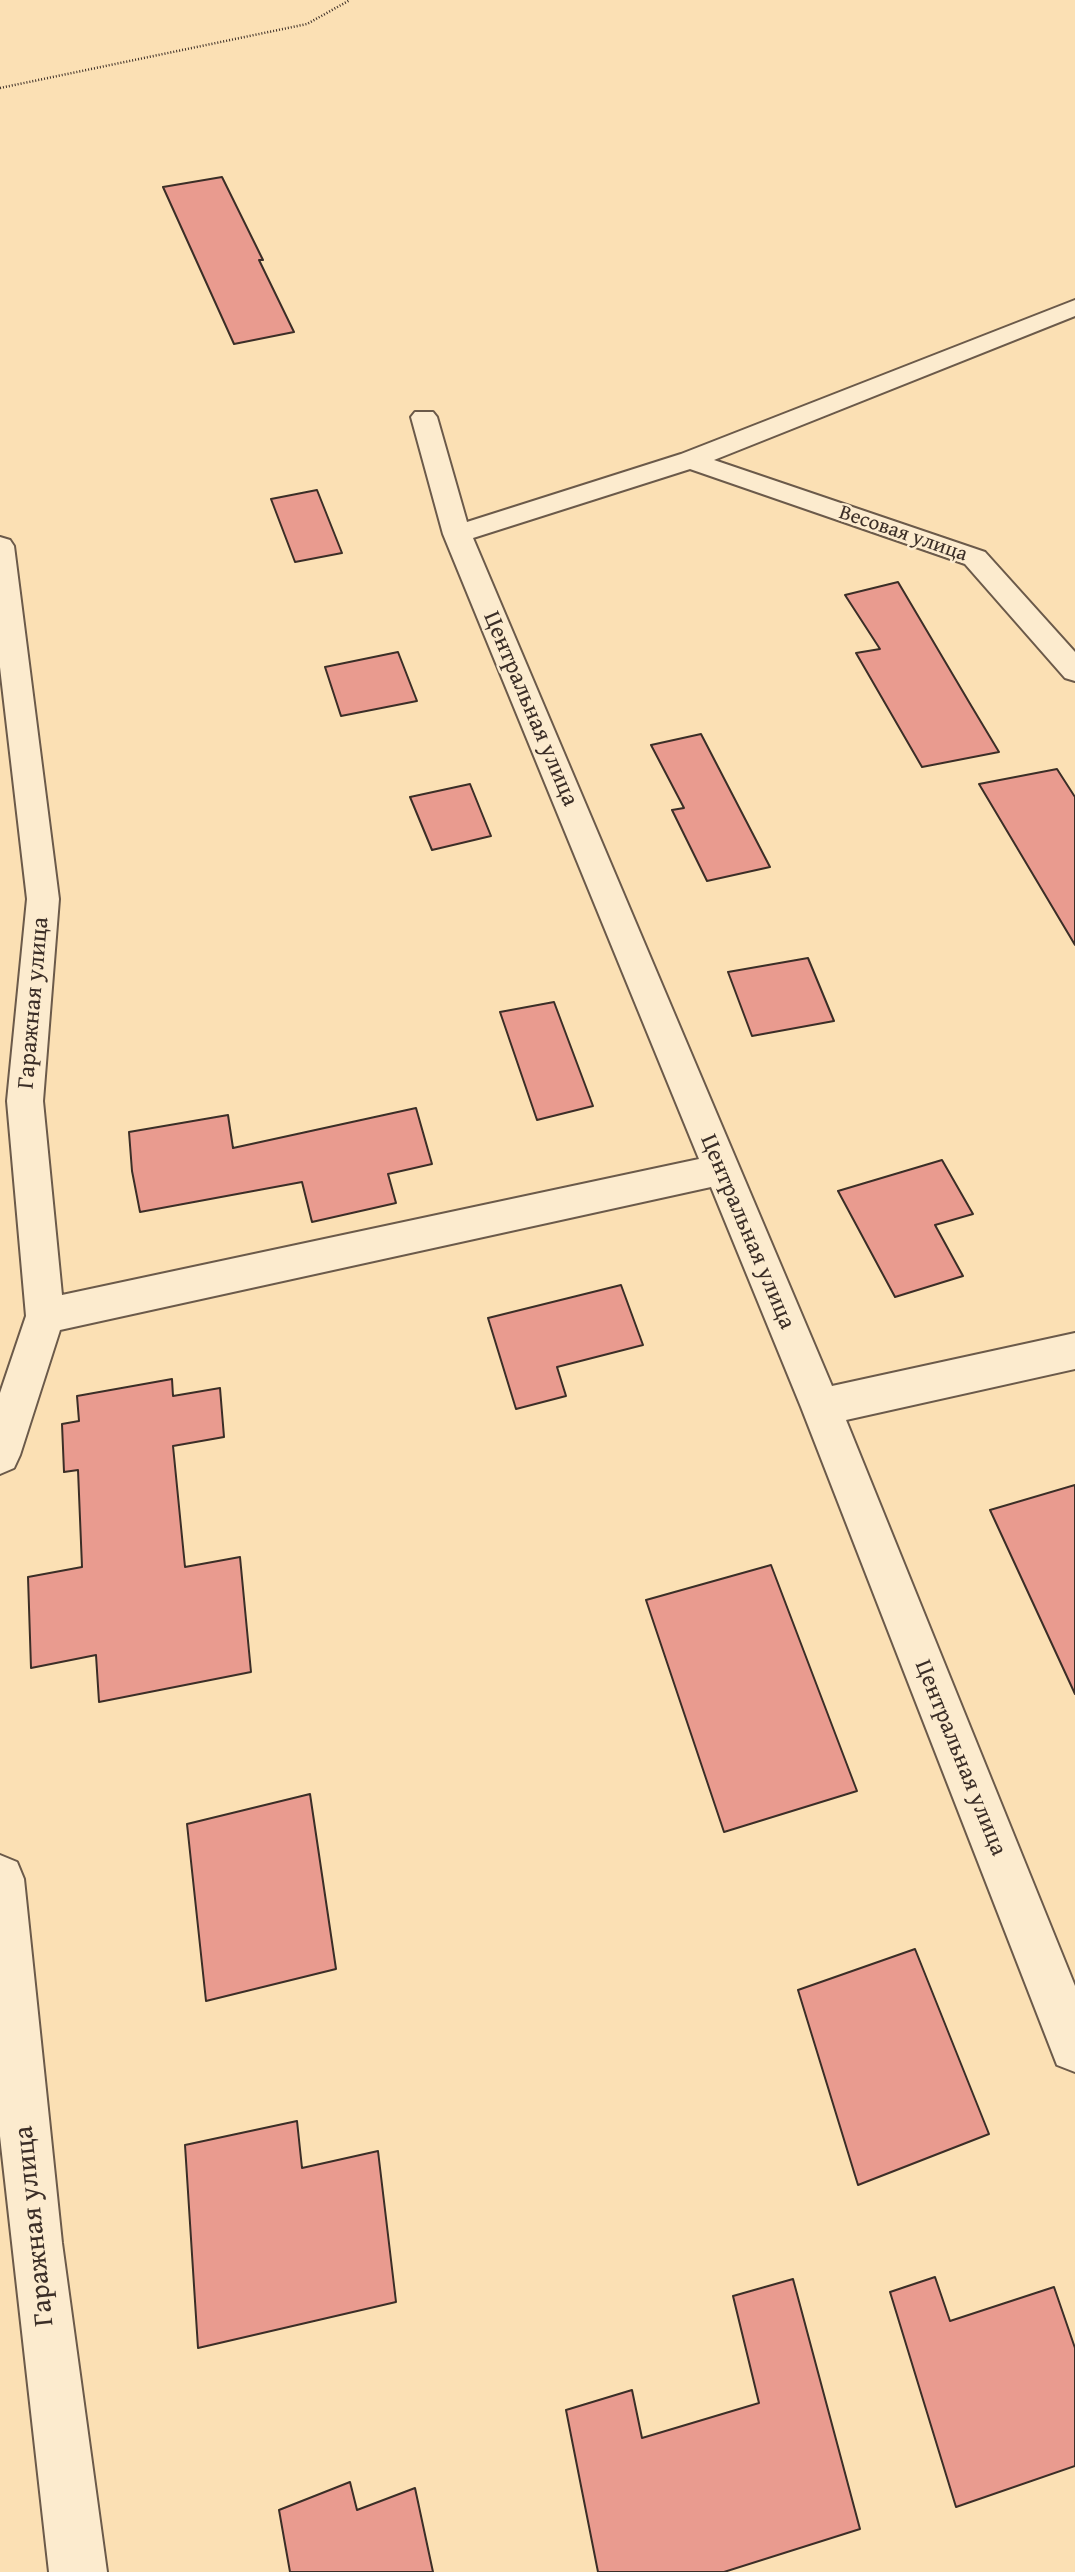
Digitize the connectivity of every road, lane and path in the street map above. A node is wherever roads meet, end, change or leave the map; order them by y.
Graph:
1 (350, 0) edge
2 (0, 88) edge
3 (1075, 307) edge
4 (424, 417) dead end
5 (690, 460) junction
6 (457, 534) junction
7 (0, 546) edge
8 (1075, 671) edge
9 (721, 1170) junction
10 (45, 1316) junction
11 (1075, 1351) edge
12 (821, 1407) junction
13 (0, 1455) edge
14 (0, 1879) edge
15 (1075, 2047) edge
16 (78, 2572) edge

1 - 2 path
3 - 5 street
4 - 6 street, Центральная улица
5 - 6 street
5 - 8 street, Весовая улица
6 - 9 street, Центральная улица
7 - 10 street, Гаражная улица
9 - 10 street
9 - 12 street, Центральная улица
10 - 13 street, Гаражная улица
11 - 12 street
12 - 15 street, Центральная улица
14 - 16 street, Гаражная улица

